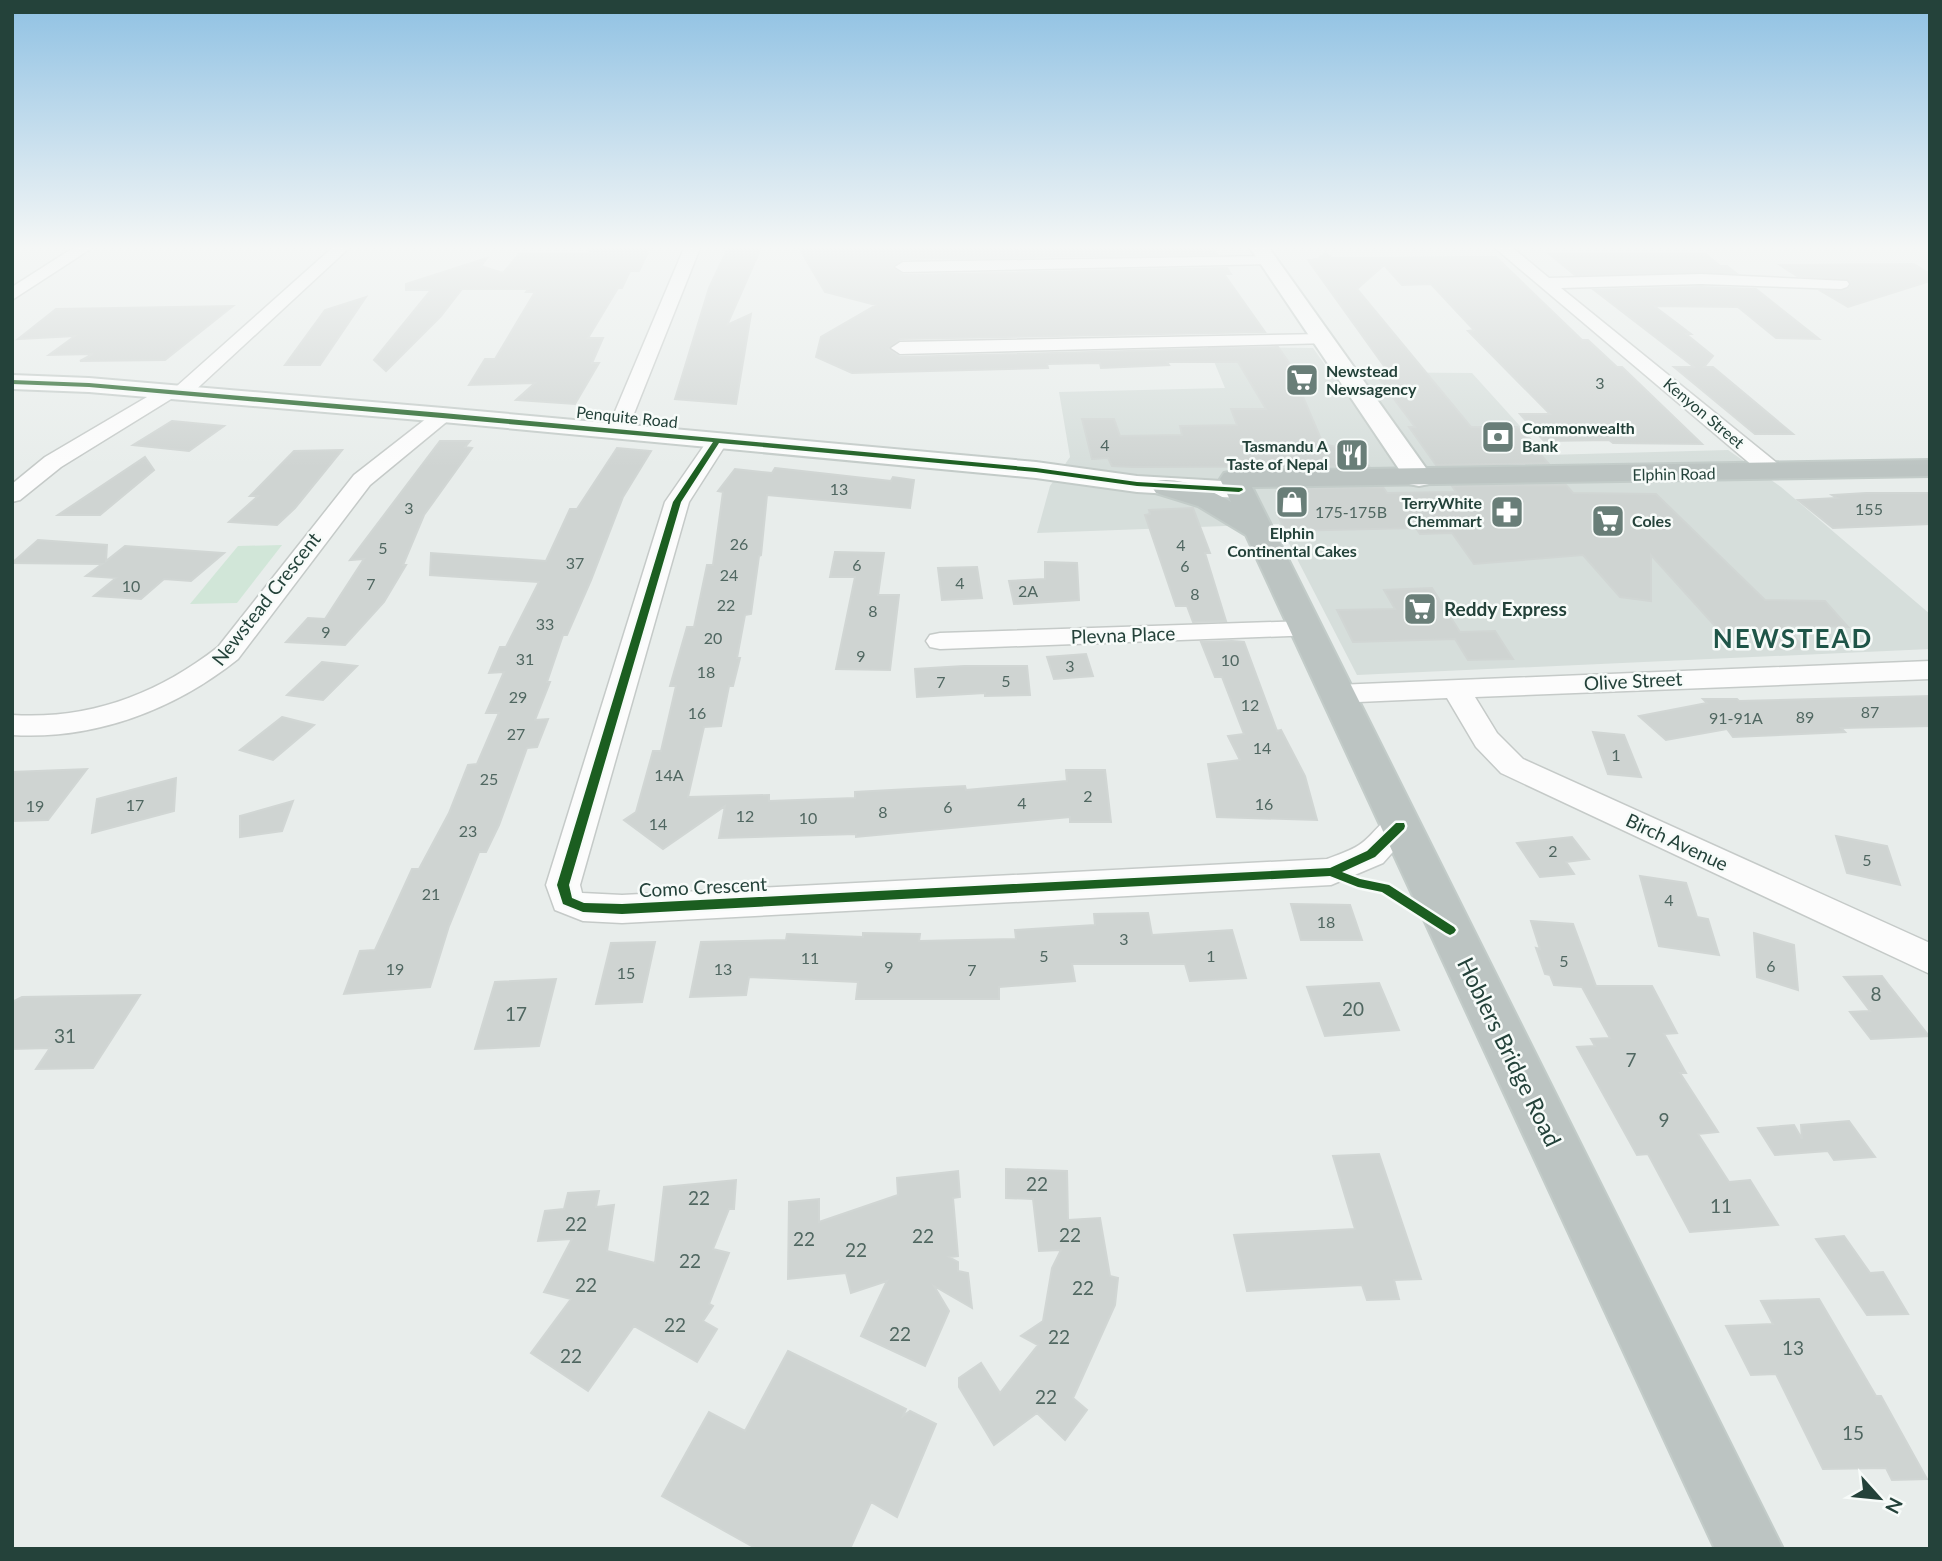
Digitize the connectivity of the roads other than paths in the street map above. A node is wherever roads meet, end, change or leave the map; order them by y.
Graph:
1 (258, 321) edge
2 (662, 321) edge
3 (1311, 321) edge
4 (1592, 321) edge
5 (1324, 339) junction
6 (900, 348) dead end
7 (12, 382) edge
8 (177, 392) junction
9 (443, 415) junction
10 (614, 431) junction
11 (718, 441) junction
12 (1930, 468) edge
13 (1036, 470) junction
14 (1774, 472) junction
15 (1419, 478) junction
16 (1236, 484) junction
17 (1166, 487) junction
18 (12, 495) edge
19 (1258, 530) junction
20 (1305, 629) junction
21 (940, 641) dead end
22 (1930, 670) edge
23 (1456, 689) junction
24 (1336, 694) junction
25 (12, 725) edge
26 (1400, 826) junction
27 (1930, 958) edge
28 (1750, 1549) edge

1 - 8 street
2 - 10 street
3 - 5 street
4 - 14 street, Kenyon Street
5 - 6 street
5 - 15 street
7 - 8 street, Penquite Road
8 - 9 street, Penquite Road
8 - 18 street
9 - 10 street, Penquite Road
9 - 25 street, Newstead Crescent
10 - 11 street, Penquite Road
11 - 13 street, Penquite Road
11 - 26 street, Como Crescent
12 - 14 highway, Elphin Road
13 - 16 street, Penquite Road
13 - 17 street, Penquite Road
14 - 15 highway, Elphin Road
15 - 16 highway, Elphin Road
16 - 17 street, Penquite Road
16 - 19 highway, Hoblers Bridge Road
17 - 19 highway
19 - 20 highway, Hoblers Bridge Road
20 - 21 street, Plevna Place
20 - 24 highway, Hoblers Bridge Road
22 - 23 street, Olive Street
23 - 24 street, Olive Street
23 - 27 street, Birch Avenue
24 - 26 highway, Hoblers Bridge Road
26 - 28 highway, Hoblers Bridge Road

